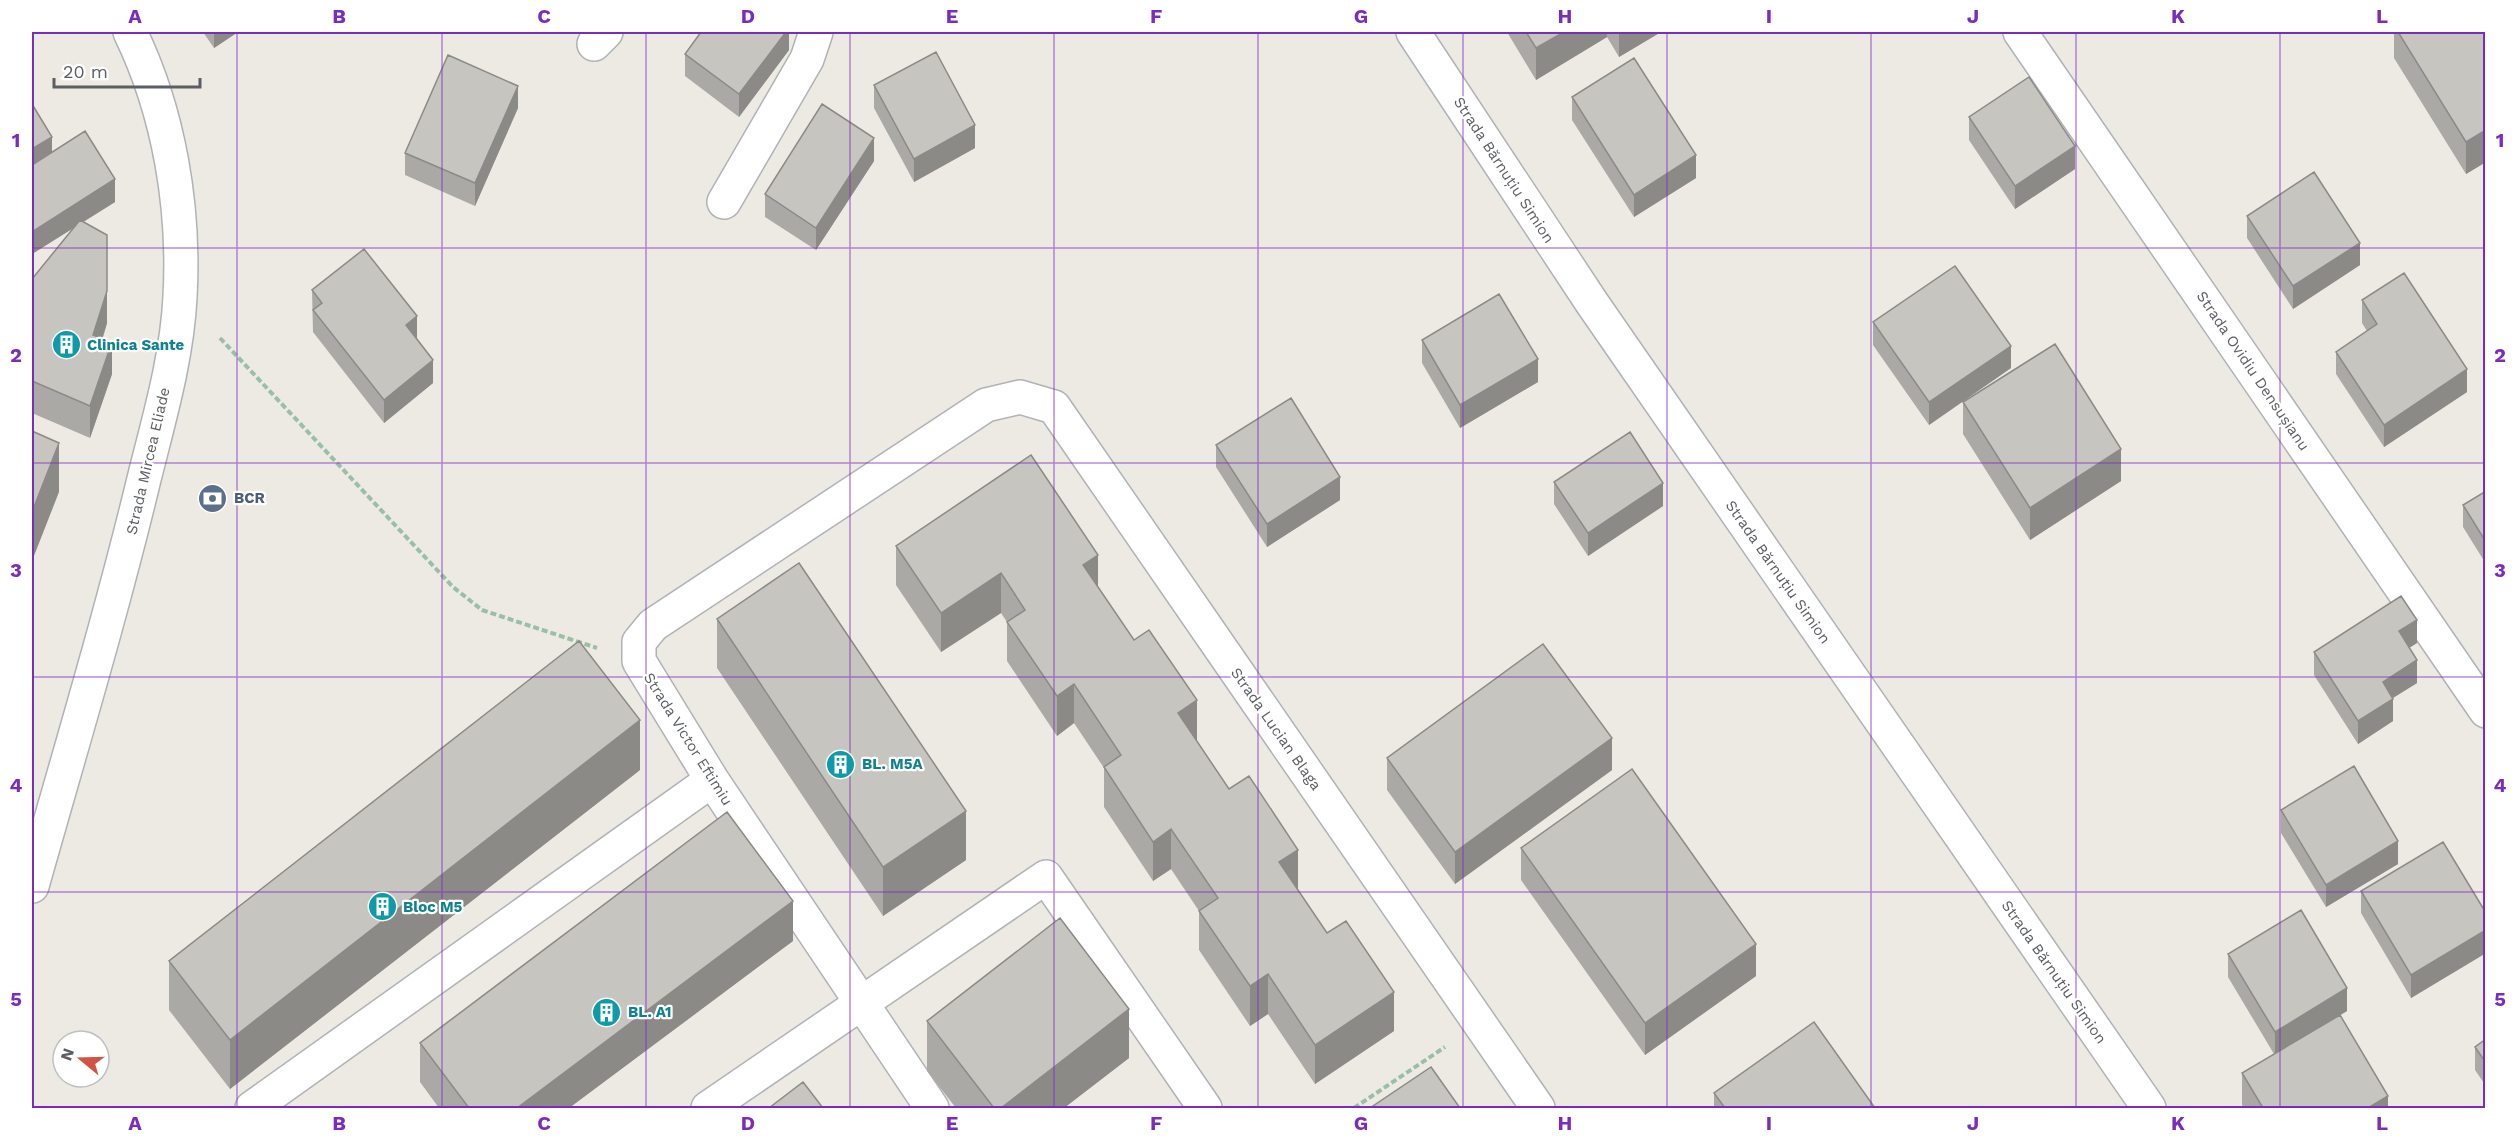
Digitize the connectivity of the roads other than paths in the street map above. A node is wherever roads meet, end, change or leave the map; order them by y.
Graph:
1 (130, 32) edge
2 (816, 32) edge
3 (1413, 32) edge
4 (2020, 32) edge
5 (724, 202) dead end
6 (639, 652) joint
7 (2486, 711) edge
8 (712, 780) junction
9 (32, 886) edge
10 (863, 1004) junction
11 (252, 1108) edge
12 (708, 1108) edge
13 (932, 1108) edge
14 (1205, 1108) edge
15 (1538, 1108) edge
16 (2149, 1108) edge

1 - 9 street, Strada Mircea Eliade
2 - 5 street
3 - 16 street, Strada Bărnuțiu Simion
4 - 7 street, Strada Ovidiu Densușianu
6 - 8 street, Strada Victor Eftimiu
6 - 15 street, Strada Lucian Blaga
8 - 10 street, Strada Victor Eftimiu
8 - 11 street
10 - 12 street
10 - 13 street, Strada Victor Eftimiu
10 - 14 street

